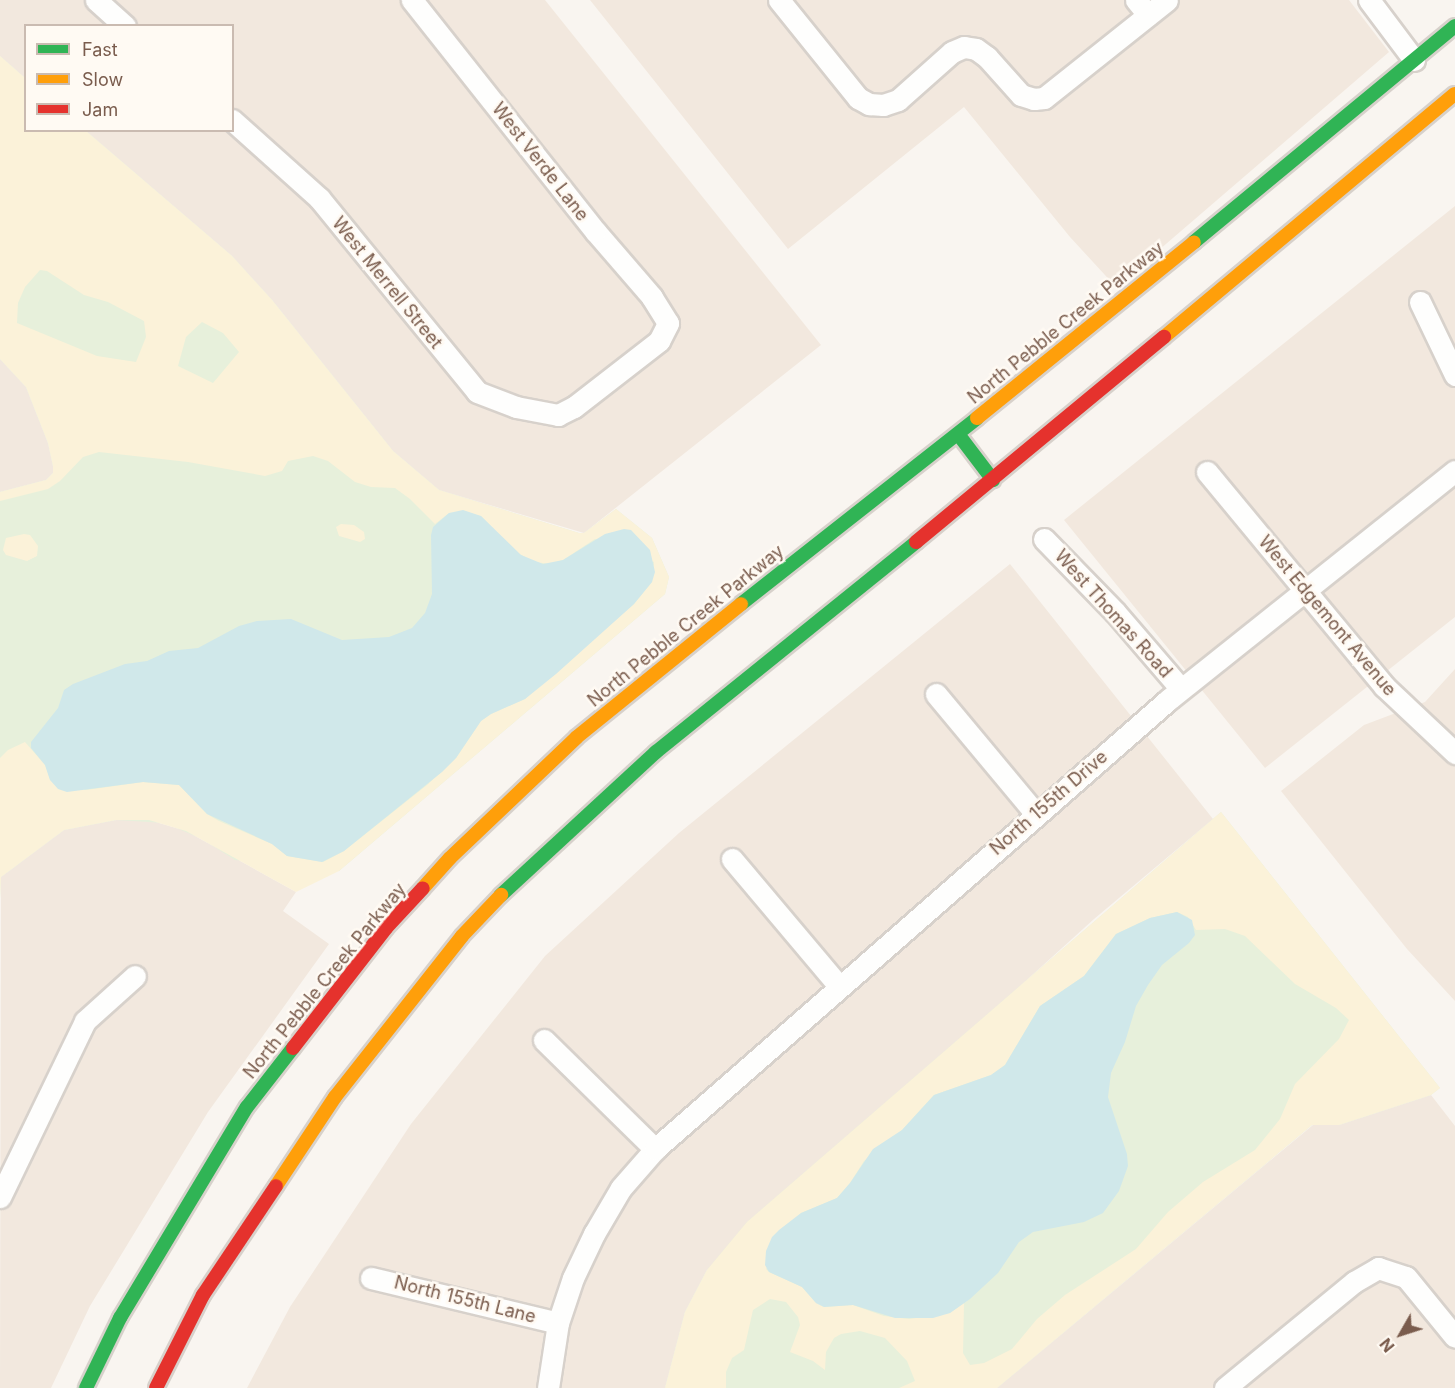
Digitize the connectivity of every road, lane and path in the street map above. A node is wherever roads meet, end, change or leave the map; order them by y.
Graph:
1 (96, 0) edge
2 (412, 0) edge
3 (779, 0) edge
4 (1167, 0) edge
5 (1369, 0) edge
6 (1142, 7) edge
7 (123, 24) edge
8 (1455, 26) edge
9 (1418, 64) junction
10 (1448, 95) edge
11 (234, 122) edge
12 (1420, 302) dead end
13 (1455, 375) edge
14 (558, 415) joint
15 (957, 434) junction
16 (1455, 471) edge
17 (1207, 472) dead end
18 (993, 480) junction
19 (1044, 539) dead end
20 (1304, 592) junction
21 (1181, 689) junction
22 (936, 694) dead end
23 (1455, 753) edge
24 (1036, 814) junction
25 (732, 858) dead end
26 (135, 975) dead end
27 (840, 986) junction
28 (544, 1040) dead end
29 (655, 1149) junction
30 (0, 1197) edge
31 (371, 1278) dead end
32 (558, 1323) junction
33 (1455, 1337) edge
34 (86, 1388) edge
35 (156, 1388) edge
36 (548, 1388) edge
37 (1225, 1388) edge

1 - 7 street
2 - 14 street, West Verde Lane
3 - 6 street
4 - 6 street
5 - 9 street
8 - 9 main road, North Pebble Creek Parkway
9 - 15 main road, North Pebble Creek Parkway
10 - 18 main road
11 - 14 street, West Merrell Street
12 - 13 street
15 - 18 main road
15 - 34 main road, North Pebble Creek Parkway
16 - 20 street, North 155th Drive
17 - 20 street, West Edgemont Avenue
18 - 35 main road
19 - 21 street, West Thomas Road
20 - 21 street, North 155th Drive
20 - 23 street, West Edgemont Avenue
21 - 24 street, North 155th Drive
22 - 24 street
24 - 27 street, North 155th Drive
25 - 27 street
26 - 30 street
27 - 29 street, North 155th Drive
28 - 29 street
29 - 32 street, North 155th Drive
31 - 32 street, North 155th Lane
32 - 36 street, North 155th Drive
33 - 37 street

